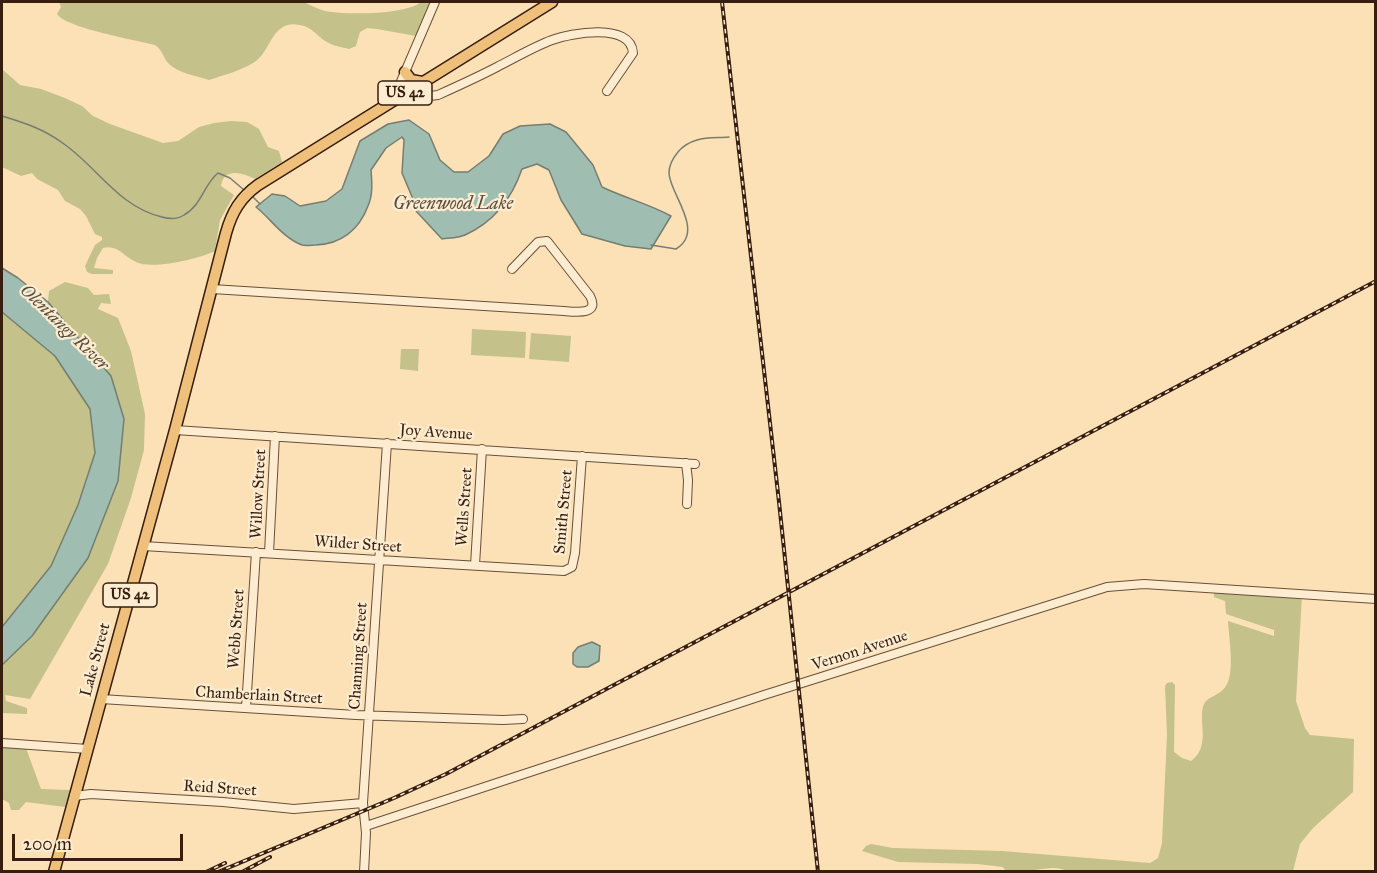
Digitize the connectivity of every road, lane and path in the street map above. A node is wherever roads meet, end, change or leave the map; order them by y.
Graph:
1 (435, 2) edge
2 (552, 2) edge
3 (405, 72) junction
4 (417, 85) junction
5 (607, 91) dead end
6 (393, 100) junction
7 (512, 269) dead end
8 (212, 289) junction
9 (175, 430) junction
10 (275, 436) junction
11 (387, 443) junction
12 (482, 449) junction
13 (582, 456) junction
14 (686, 463) junction
15 (695, 464) dead end
16 (687, 504) dead end
17 (143, 546) junction
18 (256, 552) junction
19 (269, 553) junction
20 (379, 560) junction
21 (474, 566) junction
22 (570, 569) joint
23 (1376, 599) edge
24 (101, 699) junction
25 (246, 708) junction
26 (369, 715) junction
27 (523, 719) dead end
28 (2, 743) edge
29 (88, 749) junction
30 (74, 796) junction
31 (363, 803) junction
32 (366, 826) junction
33 (54, 872) edge
34 (364, 872) edge

1 - 3 street
2 - 4 main road, US 42
3 - 4 main road
3 - 6 street
4 - 5 street
4 - 6 main road, US 42
6 - 8 main road, US 42
7 - 8 street
8 - 9 main road, Lake Street / US 42
9 - 10 street, Joy Avenue
9 - 17 main road, Lake Street / US 42
10 - 11 street, Joy Avenue
10 - 19 street, Willow Street
11 - 12 street, Joy Avenue
11 - 20 street, Channing Street
12 - 13 street, Joy Avenue
12 - 21 street, Wells Street
13 - 14 street, Joy Avenue
13 - 22 street, Smith Street
14 - 15 street, Joy Avenue
14 - 16 street
17 - 18 street, Wilder Street
17 - 24 main road, Lake Street / US 42
18 - 19 street, Wilder Street
18 - 25 street, Webb Street
19 - 20 street, Wilder Street
20 - 21 street, Wilder Street
20 - 26 street, Channing Street
21 - 22 street, Wilder Street
23 - 32 street, Vernon Avenue
24 - 25 street, Chamberlain Street
24 - 29 main road, Lake Street / US 42
25 - 26 street, Chamberlain Street
26 - 27 street, Chamberlain Street
26 - 31 street, Channing Street
28 - 29 street
29 - 30 main road, Lake Street / US 42
30 - 31 street, Reid Street
30 - 33 main road, Lake Street / US 42
31 - 32 street, Channing Street
32 - 34 street, Channing Street

